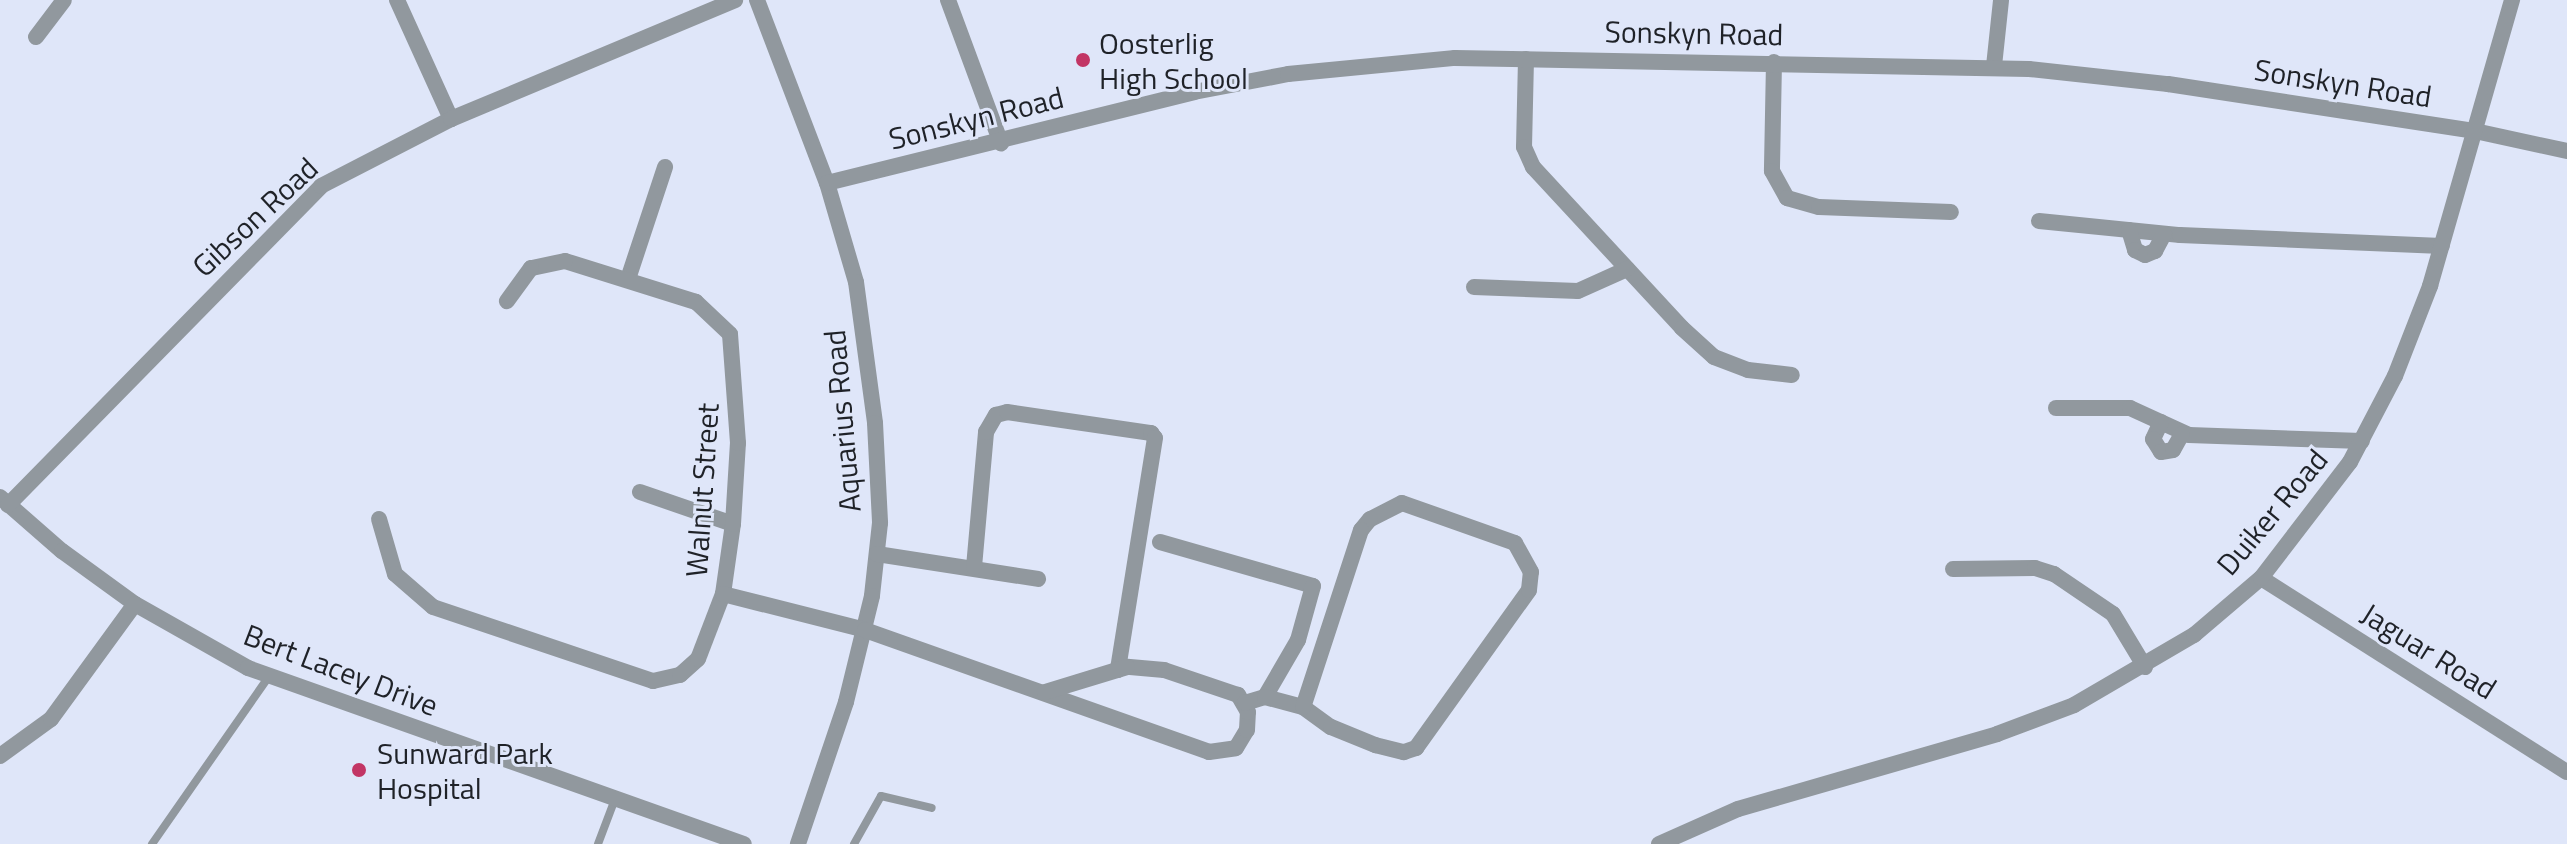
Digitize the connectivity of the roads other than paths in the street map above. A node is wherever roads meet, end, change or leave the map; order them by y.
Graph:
1 (64, 0) edge
2 (397, 0) edge
3 (735, 0) edge
4 (757, 0) edge
5 (948, 0) edge
6 (2001, 0) edge
7 (2512, 0) edge
8 (36, 37) dead end
9 (1526, 59) junction
10 (1774, 62) junction
11 (1994, 66) junction
12 (451, 119) junction
13 (2475, 131) junction
14 (1001, 143) junction
15 (2567, 151) edge
16 (665, 167) dead end
17 (827, 183) junction
18 (1951, 212) dead end
19 (2039, 221) dead end
20 (2442, 246) junction
21 (1627, 269) junction
22 (628, 279) junction
23 (1474, 287) dead end
24 (507, 301) dead end
25 (1792, 375) dead end
26 (2056, 408) dead end
27 (2161, 422) junction
28 (2182, 434) junction
29 (2362, 441) junction
30 (640, 492) dead end
31 (4, 501) edge
32 (379, 519) dead end
33 (733, 524) junction
34 (1160, 542) dead end
35 (877, 554) junction
36 (974, 567) junction
37 (1953, 569) dead end
38 (2261, 578) junction
39 (1038, 579) dead end
40 (723, 594) junction
41 (135, 604) junction
42 (865, 630) junction
43 (2145, 667) junction
44 (1118, 670) junction
45 (269, 676) junction
46 (1045, 692) junction
47 (1265, 697) junction
48 (1245, 703) junction
49 (1303, 707) junction
50 (0, 756) edge
51 (2567, 772) edge
52 (615, 799) junction
53 (932, 808) dead end
54 (152, 844) edge
55 (598, 844) edge
56 (744, 844) edge
57 (798, 844) edge
58 (854, 844) edge
59 (1659, 844) edge

1 - 8 street
2 - 12 street
3 - 12 street, Gibson Road
4 - 17 street, Aquarius Road
5 - 14 street
6 - 11 street
7 - 13 street, Duiker Road
9 - 10 street, Sonskyn Road
9 - 14 street, Sonskyn Road
9 - 21 street
10 - 11 street, Sonskyn Road
10 - 18 street
11 - 13 street, Sonskyn Road
12 - 31 street, Gibson Road
13 - 15 street, Sonskyn Road
13 - 20 street, Duiker Road
14 - 17 street, Sonskyn Road
16 - 22 street
17 - 35 street, Aquarius Road
19 - 20 street
20 - 29 street, Duiker Road
21 - 23 street
21 - 25 street
22 - 24 street, Walnut Street
22 - 33 street, Walnut Street
26 - 27 street
27 - 28 street
27 - 28 street
28 - 29 street
29 - 38 street, Duiker Road
30 - 33 street
31 - 41 street, Bert Lacey Drive
32 - 40 street, Walnut Street
33 - 40 street, Walnut Street
34 - 47 street
35 - 36 street
35 - 42 street, Aquarius Road
36 - 39 street
36 - 44 street
37 - 43 street
38 - 43 street, Duiker Road
38 - 51 street, Jaguar Road
40 - 42 street
41 - 45 street, Bert Lacey Drive
41 - 50 street
42 - 46 street
42 - 57 street, Aquarius Road
43 - 59 street, Duiker Road
44 - 46 street
44 - 48 street
45 - 52 street, Bert Lacey Drive
45 - 54 lane
46 - 48 street
47 - 48 street
47 - 49 street
49 - 49 street
52 - 55 lane
52 - 56 street, Bert Lacey Drive
53 - 58 lane

